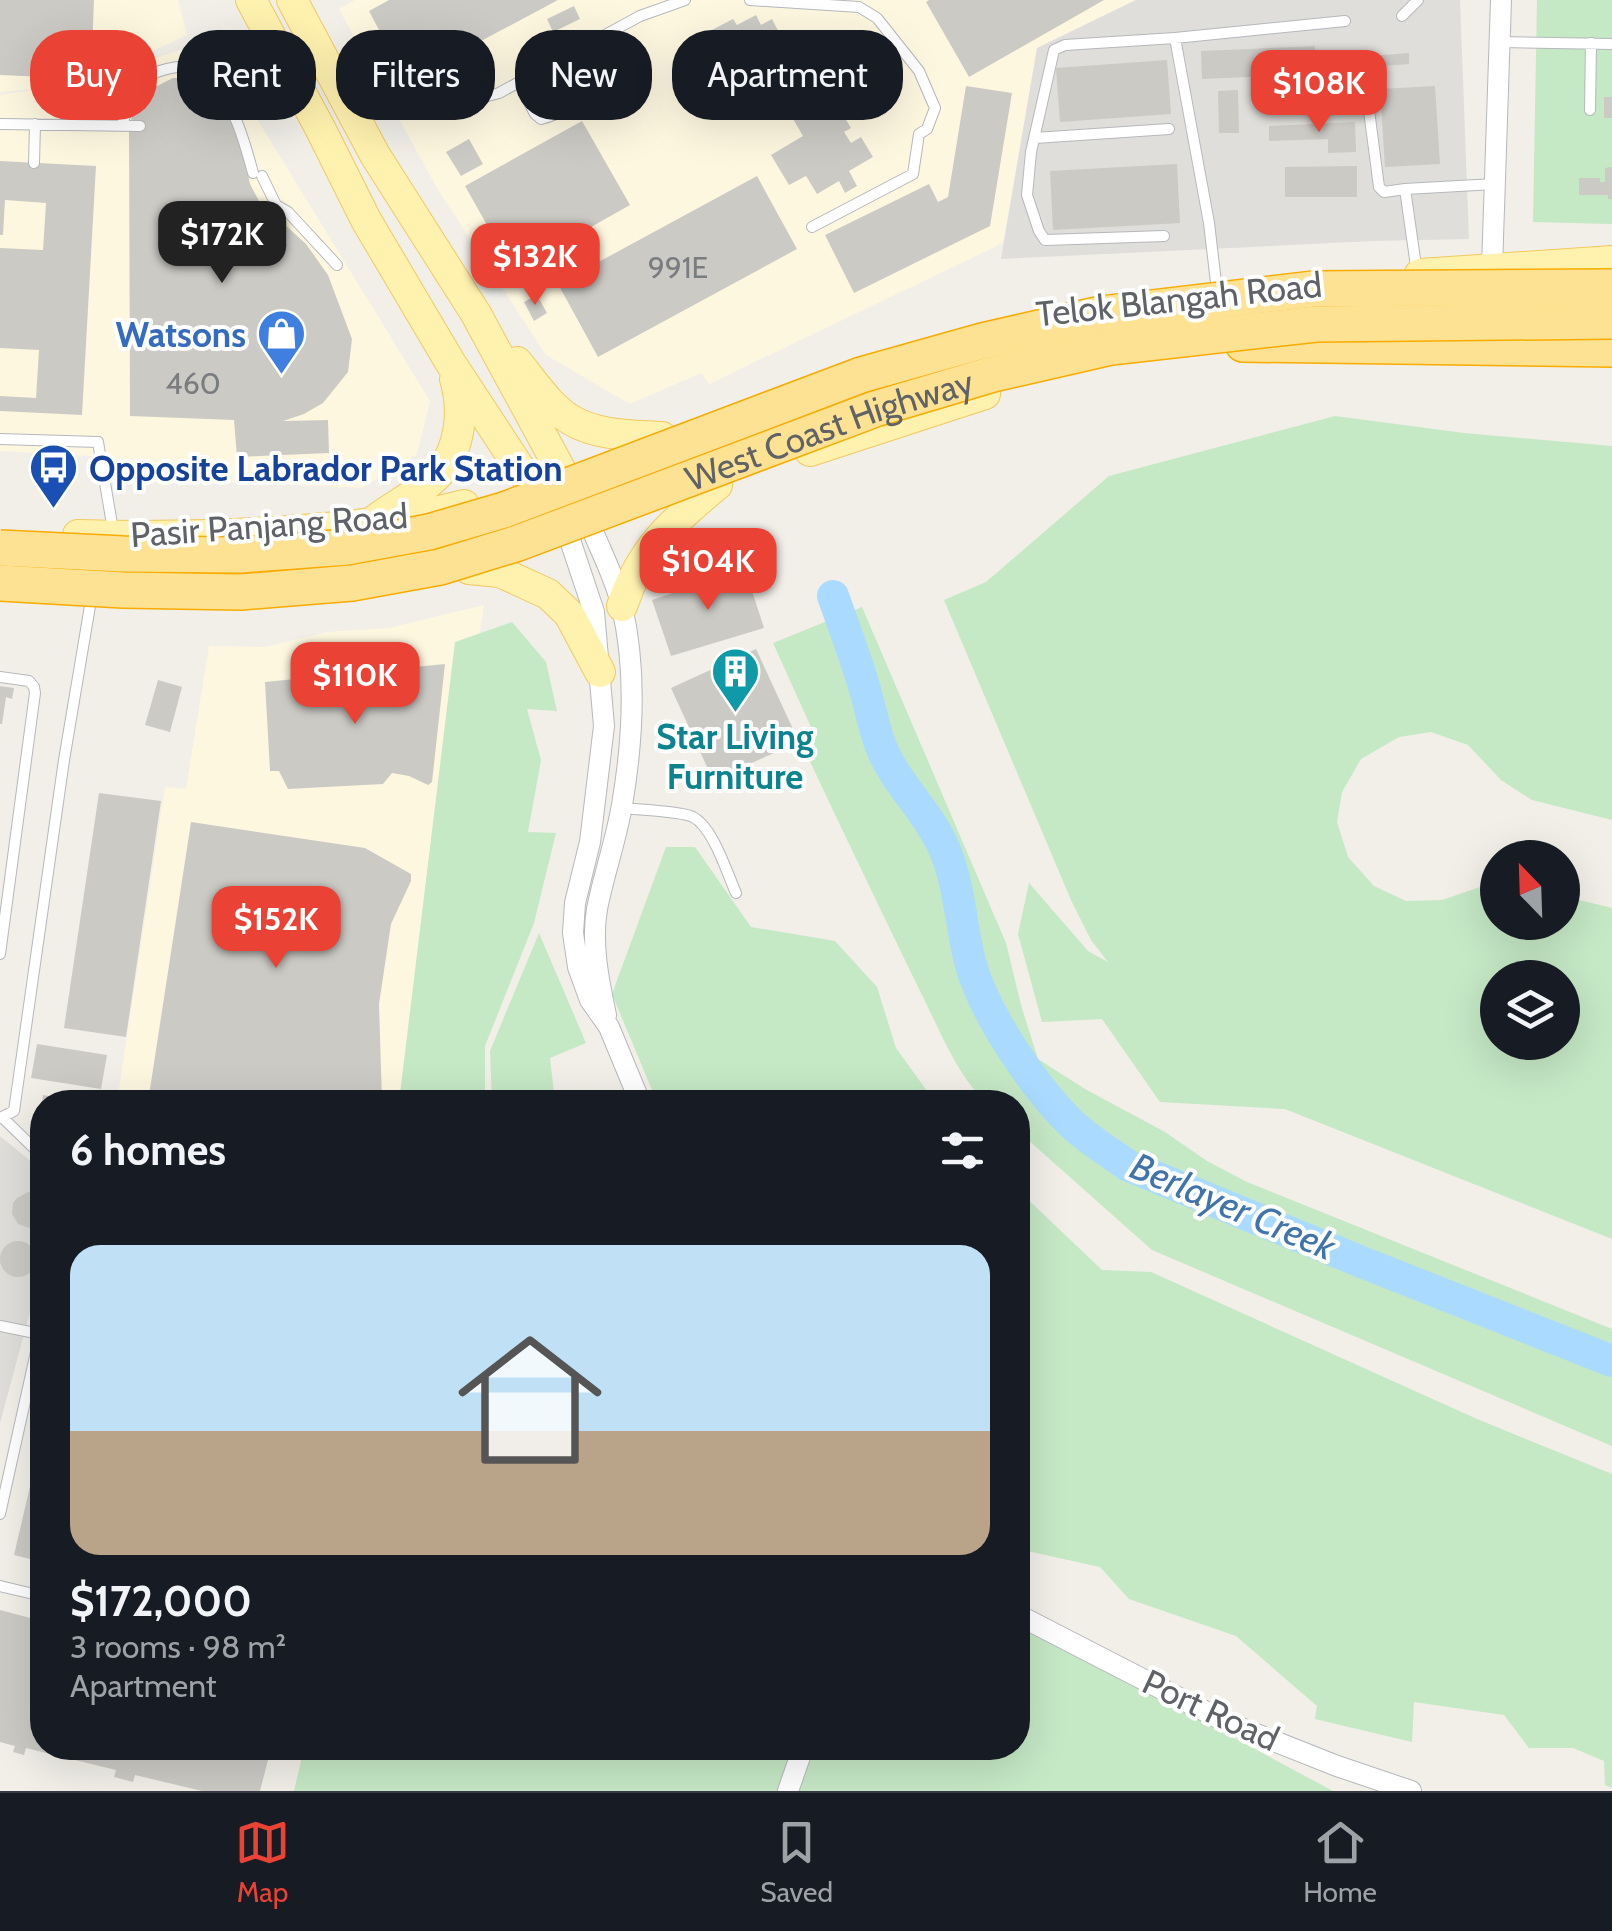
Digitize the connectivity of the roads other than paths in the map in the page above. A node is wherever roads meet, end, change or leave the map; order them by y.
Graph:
1 (251, 0) edge
2 (292, 0) edge
3 (685, 0) edge
4 (750, 0) edge
5 (1418, 0) edge
6 (1501, 0) edge
7 (1402, 16) dead end
8 (1344, 21) dead end
9 (614, 30) edge
10 (1175, 38) junction
11 (1500, 42) junction
12 (1592, 43) junction
13 (1612, 44) edge
14 (515, 85) edge
15 (1368, 104) dead end
16 (1590, 110) dead end
17 (357, 122) junction
18 (0, 124) edge
19 (35, 124) junction
20 (122, 124) junction
21 (140, 126) dead end
22 (1168, 129) dead end
23 (1035, 138) junction
24 (34, 163) dead end
25 (1495, 184) junction
26 (1405, 189) junction
27 (812, 227) dead end
28 (1164, 236) dead end
29 (1612, 262) edge
30 (337, 265) dead end
31 (1492, 268) junction
32 (1417, 274) junction
33 (1612, 287) edge
34 (1217, 291) junction
35 (476, 314) junction
36 (1031, 314) junction
37 (1612, 320) edge
38 (1612, 331) edge
39 (1243, 344) junction
40 (1612, 349) edge
41 (450, 362) junction
42 (1029, 381) junction
43 (662, 437) junction
44 (0, 439) edge
45 (564, 476) junction
46 (717, 484) junction
47 (535, 487) junction
48 (368, 524) junction
49 (323, 529) junction
50 (0, 532) edge
51 (580, 533) junction
52 (114, 536) junction
53 (0, 548) edge
54 (469, 569) junction
55 (0, 583) edge
56 (361, 591) junction
57 (0, 594) edge
58 (91, 600) junction
59 (622, 606) junction
60 (600, 672) junction
61 (0, 677) edge
62 (621, 812) junction
63 (594, 816) junction
64 (736, 893) dead end
65 (0, 954) edge
66 (609, 1027) junction
67 (635, 1090) edge
68 (1, 1118) edge
69 (30, 1145) edge
70 (0, 1326) edge
71 (30, 1329) edge
72 (30, 1397) edge
73 (0, 1514) edge
74 (0, 1586) edge
75 (30, 1593) edge
76 (1030, 1621) edge
77 (799, 1760) edge
78 (788, 1791) edge
79 (1411, 1791) edge

1 - 41 main road
2 - 17 main road
3 - 9 lane
4 - 27 lane
5 - 7 lane
6 - 11 street
8 - 10 lane
10 - 23 lane
10 - 34 lane
11 - 12 lane
11 - 25 street
12 - 13 lane
12 - 16 lane
14 - 17 lane
15 - 26 lane
17 - 35 main road
18 - 19 lane
19 - 20 lane
19 - 24 lane
20 - 21 lane
20 - 30 lane
22 - 23 lane
23 - 28 lane
25 - 26 lane
25 - 31 street
26 - 32 lane
29 - 31 main road, Telok Blangah Road
31 - 32 main road, Telok Blangah Road
32 - 34 main road, Telok Blangah Road
33 - 53 highway, West Coast Highway, bridge
34 - 36 main road, Telok Blangah Road
35 - 43 main road
35 - 45 main road
36 - 42 main road
36 - 43 main road, Telok Blangah Road
37 - 55 highway, West Coast Highway, bridge
38 - 39 main road, Telok Blangah Road
39 - 40 highway
39 - 42 main road, Telok Blangah Road
41 - 47 main road
41 - 48 main road
42 - 46 main road, Telok Blangah Road
43 - 45 main road, Telok Blangah Road
44 - 52 lane
45 - 47 main road, Telok Blangah Road
45 - 51 main road
46 - 51 main road, Telok Blangah Road
46 - 59 main road
47 - 48 main road, Pasir Panjang Road
47 - 51 main road
48 - 49 main road, Pasir Panjang Road
49 - 52 main road, Pasir Panjang Road
49 - 56 main road
50 - 52 main road, Pasir Panjang Road
51 - 54 main road, Pasir Panjang Road
51 - 59 street
51 - 60 street
54 - 56 main road, Pasir Panjang Road
54 - 60 main road
56 - 58 main road, Pasir Panjang Road
57 - 58 main road, Pasir Panjang Road
58 - 68 lane
59 - 62 street
60 - 63 street
61 - 65 lane
62 - 63 street
62 - 64 lane
62 - 66 street
63 - 66 street
66 - 67 street
68 - 69 lane
70 - 71 lane
72 - 73 lane
74 - 75 lane
76 - 79 street, Port Road
77 - 78 street

